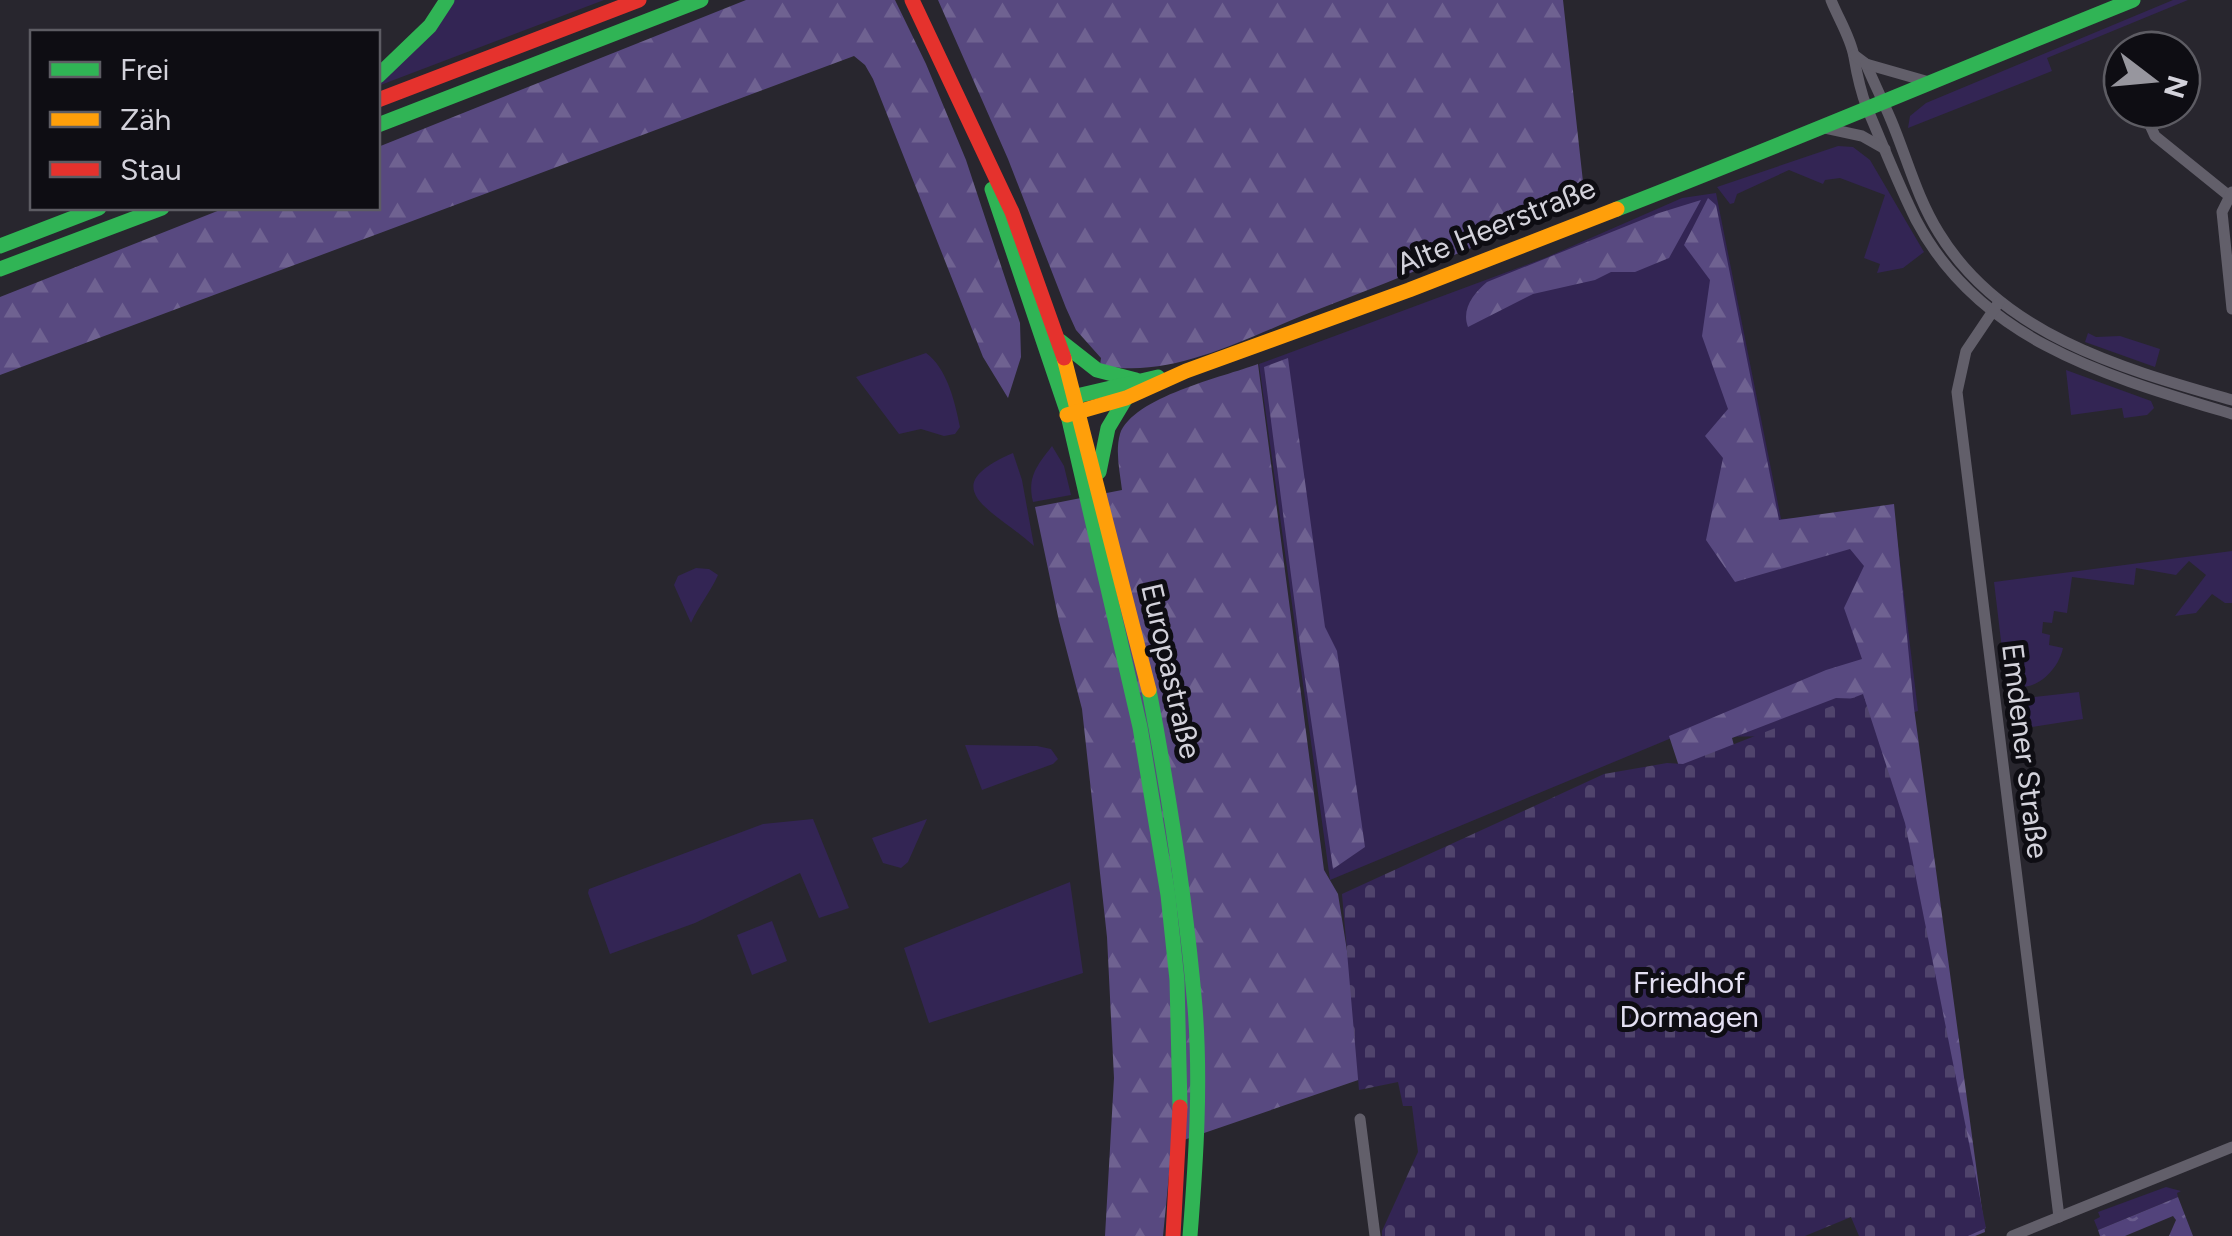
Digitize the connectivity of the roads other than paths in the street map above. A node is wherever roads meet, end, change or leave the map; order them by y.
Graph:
1 (447, 0) edge
2 (638, 0) edge
3 (701, 0) edge
4 (912, 0) edge
5 (1831, 0) edge
6 (2134, 0) edge
7 (1854, 56) junction
8 (1866, 64) junction
9 (380, 74) edge
10 (1929, 82) junction
11 (380, 99) edge
12 (1875, 105) junction
13 (380, 124) edge
14 (1824, 128) junction
15 (2152, 130) edge
16 (976, 141) junction
17 (1885, 149) junction
18 (2230, 193) edge
19 (93, 210) edge
20 (157, 210) edge
21 (0, 246) edge
22 (0, 270) edge
23 (1995, 307) junction
24 (2232, 309) edge
25 (1057, 338) junction
26 (1186, 372) junction
27 (1140, 380) junction
28 (1126, 398) junction
29 (2232, 400) edge
30 (1071, 405) junction
31 (2232, 414) edge
32 (1098, 481) junction
33 (1360, 1119) dead end
34 (2232, 1148) edge
35 (2059, 1216) junction
36 (1173, 1236) edge
37 (1190, 1236) edge
38 (1375, 1236) edge
39 (2012, 1236) edge

1 - 9 main road
2 - 11 main road
3 - 13 main road
4 - 16 main road, Europastraße
5 - 7 street
6 - 10 main road, Alte Heerstraße
7 - 8 street
7 - 12 street
8 - 10 street
8 - 12 street
10 - 12 main road, Alte Heerstraße
12 - 14 main road, Alte Heerstraße
12 - 17 street
12 - 23 street
14 - 17 street
14 - 26 main road, Alte Heerstraße
15 - 18 street
16 - 25 main road, Europastraße
16 - 30 main road, Europastraße
17 - 23 street
18 - 24 street
19 - 21 main road
20 - 22 main road
23 - 29 street
23 - 31 street
23 - 35 street, Emdener Straße
25 - 27 main road
25 - 30 main road, Europastraße
26 - 27 main road, Alte Heerstraße
26 - 28 main road, Alte Heerstraße
27 - 30 main road, Alte Heerstraße
28 - 30 main road, Alte Heerstraße
28 - 32 main road
30 - 32 main road, Europastraße
30 - 36 main road, Europastraße
32 - 37 main road, Europastraße
33 - 38 street
34 - 35 street
35 - 39 street

